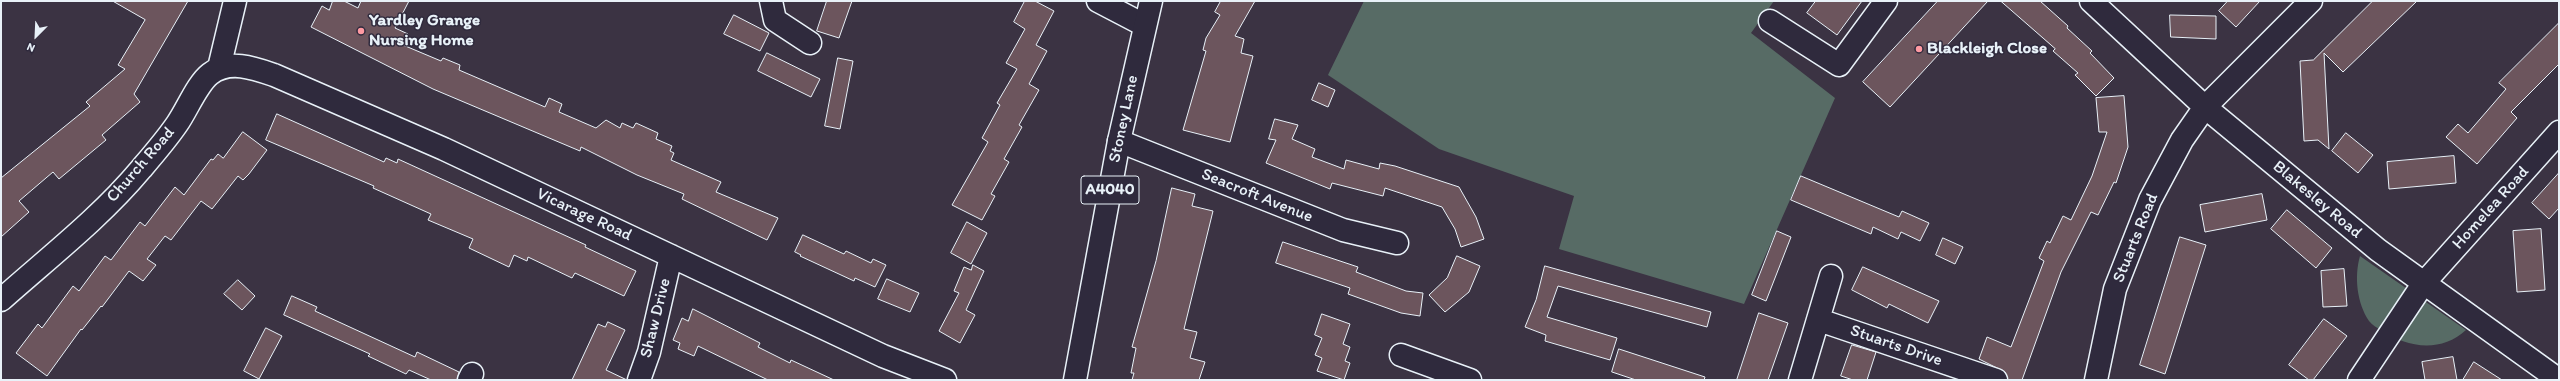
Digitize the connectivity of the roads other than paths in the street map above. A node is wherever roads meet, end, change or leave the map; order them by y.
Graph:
1 (235, 1) edge
2 (771, 1) edge
3 (1098, 1) edge
4 (1151, 1) edge
5 (1886, 1) edge
6 (2091, 1) edge
7 (2311, 1) edge
8 (1770, 21) dead end
9 (1144, 25) junction
10 (810, 43) dead end
11 (219, 68) junction
12 (2205, 107) junction
13 (2559, 132) edge
14 (1119, 141) junction
15 (1398, 243) dead end
16 (671, 256) junction
17 (1831, 276) dead end
18 (2423, 284) junction
19 (1, 300) edge
20 (1819, 320) junction
21 (1401, 355) dead end
22 (639, 380) edge
23 (945, 380) edge
24 (1075, 380) edge
25 (1470, 380) edge
26 (1800, 380) edge
27 (1996, 380) edge
28 (2096, 380) edge
29 (2359, 380) edge
30 (2559, 380) edge

1 - 11 street
2 - 10 street
3 - 9 street
4 - 9 street, Stoney Lane / A4040
5 - 8 street
6 - 12 street, Blakesley Road
7 - 12 street, Stuarts Road
9 - 14 street, Stoney Lane / A4040
11 - 16 street, Vicarage Road
11 - 19 street, Church Road
12 - 18 street, Blakesley Road
12 - 28 street, Stuarts Road
13 - 18 street, Homelea Road
14 - 15 street, Seacroft Avenue
14 - 24 street, Stoney Lane / A4040
16 - 22 street, Shaw Drive
16 - 23 street, Vicarage Road
17 - 20 street
18 - 29 street, Homelea Road
18 - 30 street, Blakesley Road
20 - 26 street
20 - 27 street, Stuarts Drive
21 - 25 street

